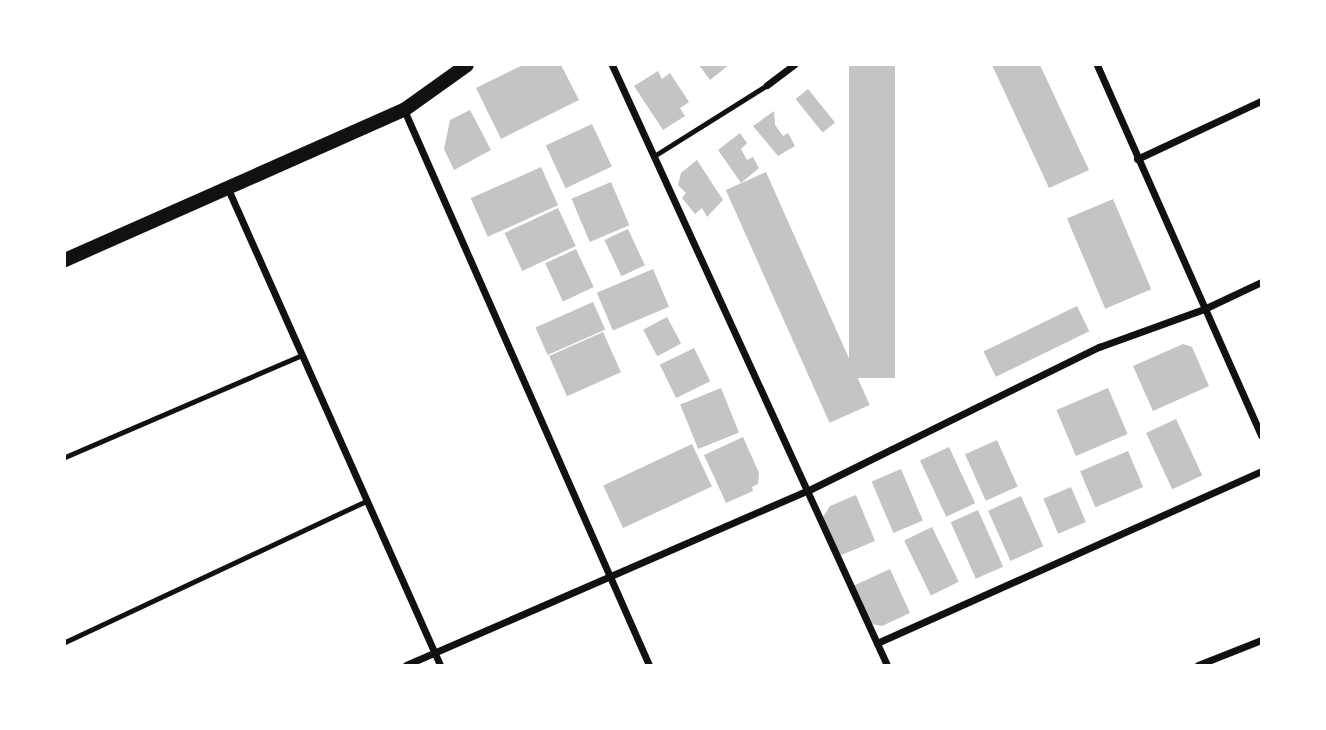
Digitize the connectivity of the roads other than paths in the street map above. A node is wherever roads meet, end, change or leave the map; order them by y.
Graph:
1 (467, 65) edge
2 (612, 65) edge
3 (794, 65) edge
4 (1097, 65) edge
5 (767, 85) joint
6 (1261, 101) edge
7 (404, 110) junction
8 (654, 156) junction
9 (1137, 159) junction
10 (228, 189) junction
11 (65, 260) edge
12 (1261, 282) edge
13 (1203, 309) junction
14 (302, 355) junction
15 (1261, 435) edge
16 (65, 457) edge
17 (1261, 471) edge
18 (807, 491) junction
19 (366, 500) junction
20 (610, 579) junction
21 (1261, 640) edge
22 (65, 642) edge
23 (877, 643) junction
24 (434, 652) junction
25 (406, 665) edge
26 (440, 665) edge
27 (649, 665) edge
28 (887, 665) edge
29 (1198, 665) edge

1 - 7 main road
2 - 8 street
3 - 5 street
4 - 9 street
5 - 8 lane
6 - 9 street
7 - 10 main road
7 - 20 street
8 - 18 street
9 - 13 street
10 - 11 main road
10 - 14 street
12 - 13 street
13 - 15 street
13 - 18 street
14 - 16 lane
14 - 19 street
17 - 23 street
18 - 20 street
18 - 23 street
19 - 22 lane
19 - 24 street
20 - 24 street
20 - 27 street
21 - 29 street
23 - 28 street
24 - 25 street
24 - 26 street

